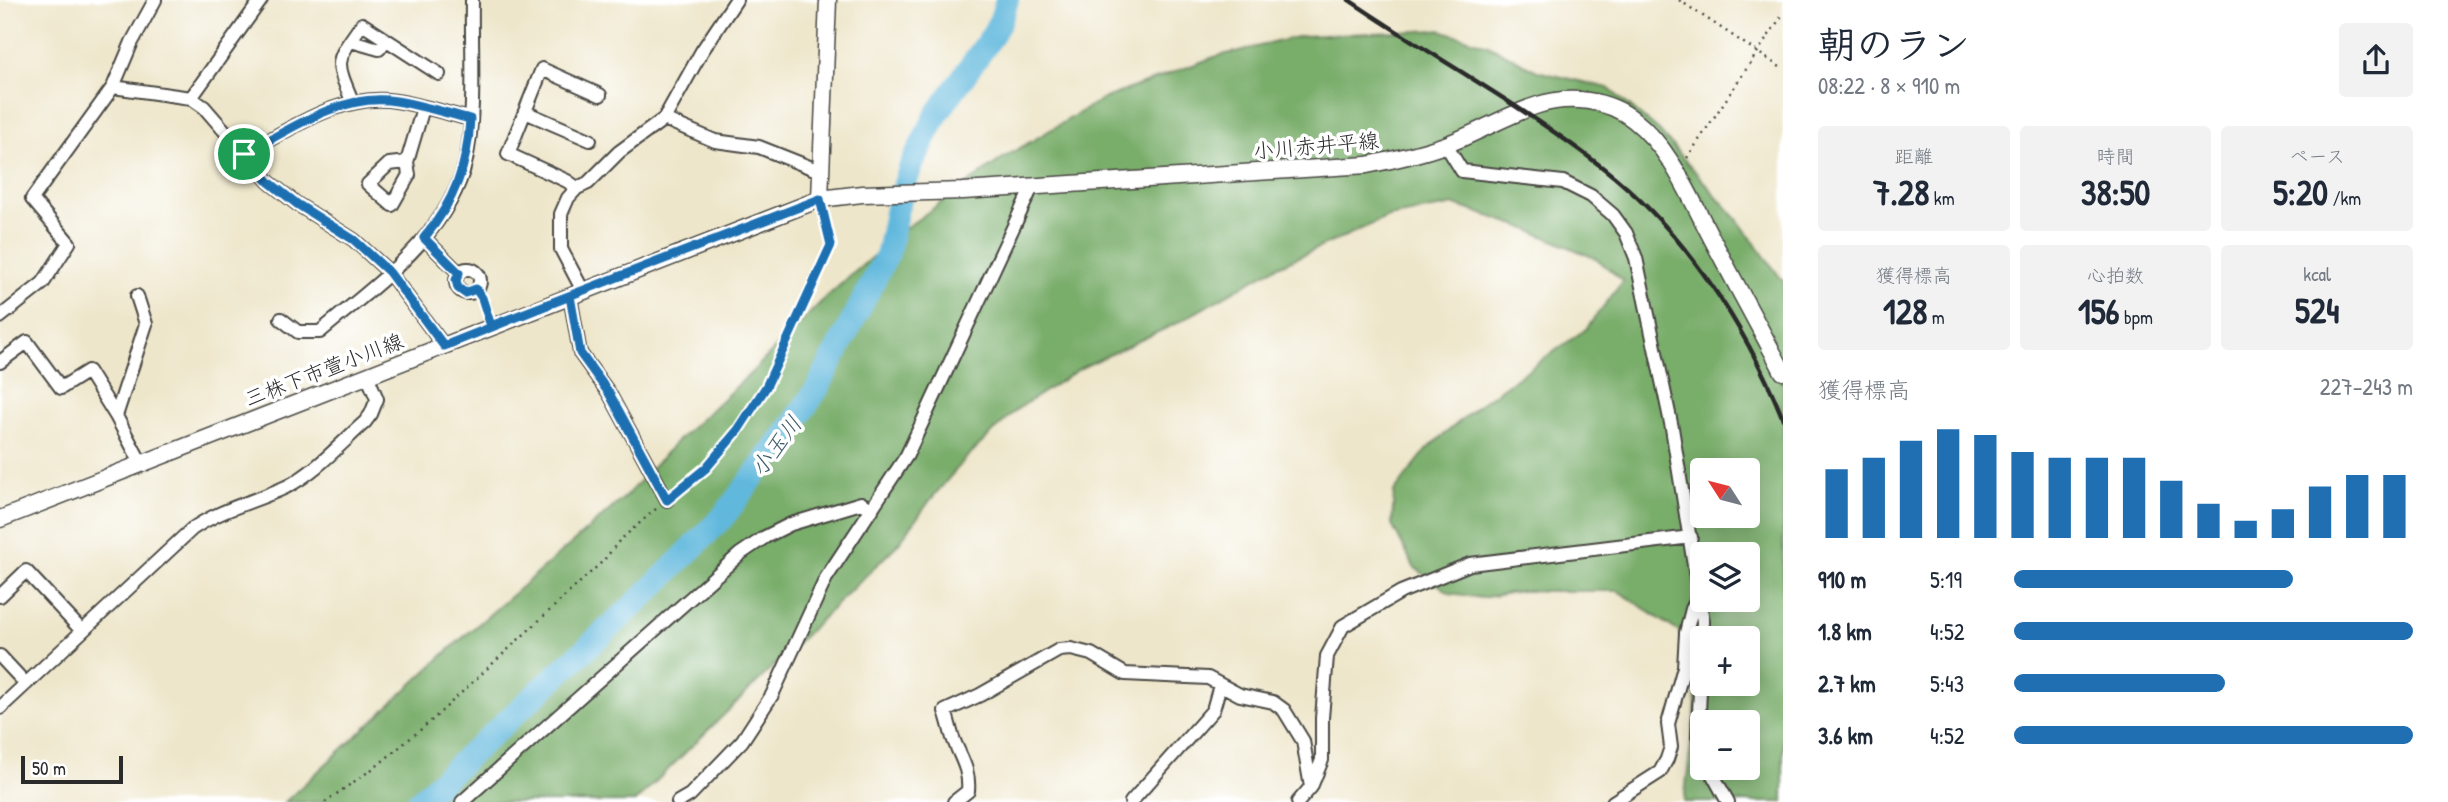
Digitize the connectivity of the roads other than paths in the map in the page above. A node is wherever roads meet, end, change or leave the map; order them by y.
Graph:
1 (155, 0) edge
2 (261, 0) edge
3 (472, 0) edge
4 (736, 0) edge
5 (828, 0) edge
6 (386, 40) junction
7 (351, 41) junction
8 (439, 74) dead end
9 (113, 87) junction
10 (600, 95) dead end
11 (191, 99) junction
12 (353, 103) junction
13 (424, 108) junction
14 (525, 112) junction
15 (470, 119) junction
16 (664, 119) junction
17 (590, 140) dead end
18 (1446, 145) junction
19 (244, 154) junction
20 (407, 162) dead end
21 (822, 172) junction
22 (1032, 187) junction
23 (577, 188) junction
24 (820, 199) junction
25 (424, 238) junction
26 (389, 272) junction
27 (476, 289) road end
28 (576, 293) junction
29 (137, 296) dead end
30 (0, 317) edge
31 (281, 319) dead end
32 (444, 346) junction
33 (0, 362) edge
34 (1783, 372) edge
35 (367, 375) junction
36 (116, 416) junction
37 (141, 463) junction
38 (667, 500) road end
39 (872, 510) junction
40 (0, 519) edge
41 (1691, 537) junction
42 (1692, 542) edge
43 (0, 596) edge
44 (1691, 612) edge
45 (1702, 612) edge
46 (82, 631) junction
47 (0, 656) edge
48 (26, 684) junction
49 (1220, 684) junction
50 (0, 708) edge
51 (1699, 710) edge
52 (1716, 780) edge
53 (1311, 787) junction
54 (462, 802) edge
55 (678, 802) edge
56 (954, 802) edge
57 (1131, 802) edge
58 (1298, 802) edge
59 (1613, 802) edge
60 (1728, 802) edge

1 - 9 street
2 - 11 street
3 - 15 street
4 - 16 street
5 - 21 main road
6 - 7 street
6 - 7 street
6 - 8 street
7 - 12 street
9 - 11 street
9 - 30 street
10 - 14 street
11 - 19 street
12 - 13 street
12 - 19 street
13 - 15 street
13 - 20 street
14 - 17 street
14 - 23 street
15 - 25 street
16 - 21 street
16 - 23 street
18 - 22 main road, 小川赤井平線
18 - 34 main road, 小川赤井平線
18 - 41 street
19 - 26 street
21 - 24 main road
22 - 24 main road, 小川赤井平線
22 - 39 street
23 - 28 street
24 - 28 main road, 三株下市萱小川線
25 - 26 street
25 - 27 street
26 - 31 street
26 - 32 street
28 - 32 main road, 三株下市萱小川線
28 - 38 street
29 - 36 street
32 - 35 main road, 三株下市萱小川線
33 - 36 street
35 - 37 main road, 三株下市萱小川線
35 - 46 street
36 - 37 street
37 - 40 main road, 三株下市萱小川線
39 - 54 street
39 - 55 street
41 - 42 street
41 - 53 street
43 - 46 street
44 - 59 street
45 - 51 street
46 - 48 street
47 - 48 street
48 - 50 street
49 - 53 street
49 - 56 street
49 - 57 street
52 - 60 street
53 - 58 street

